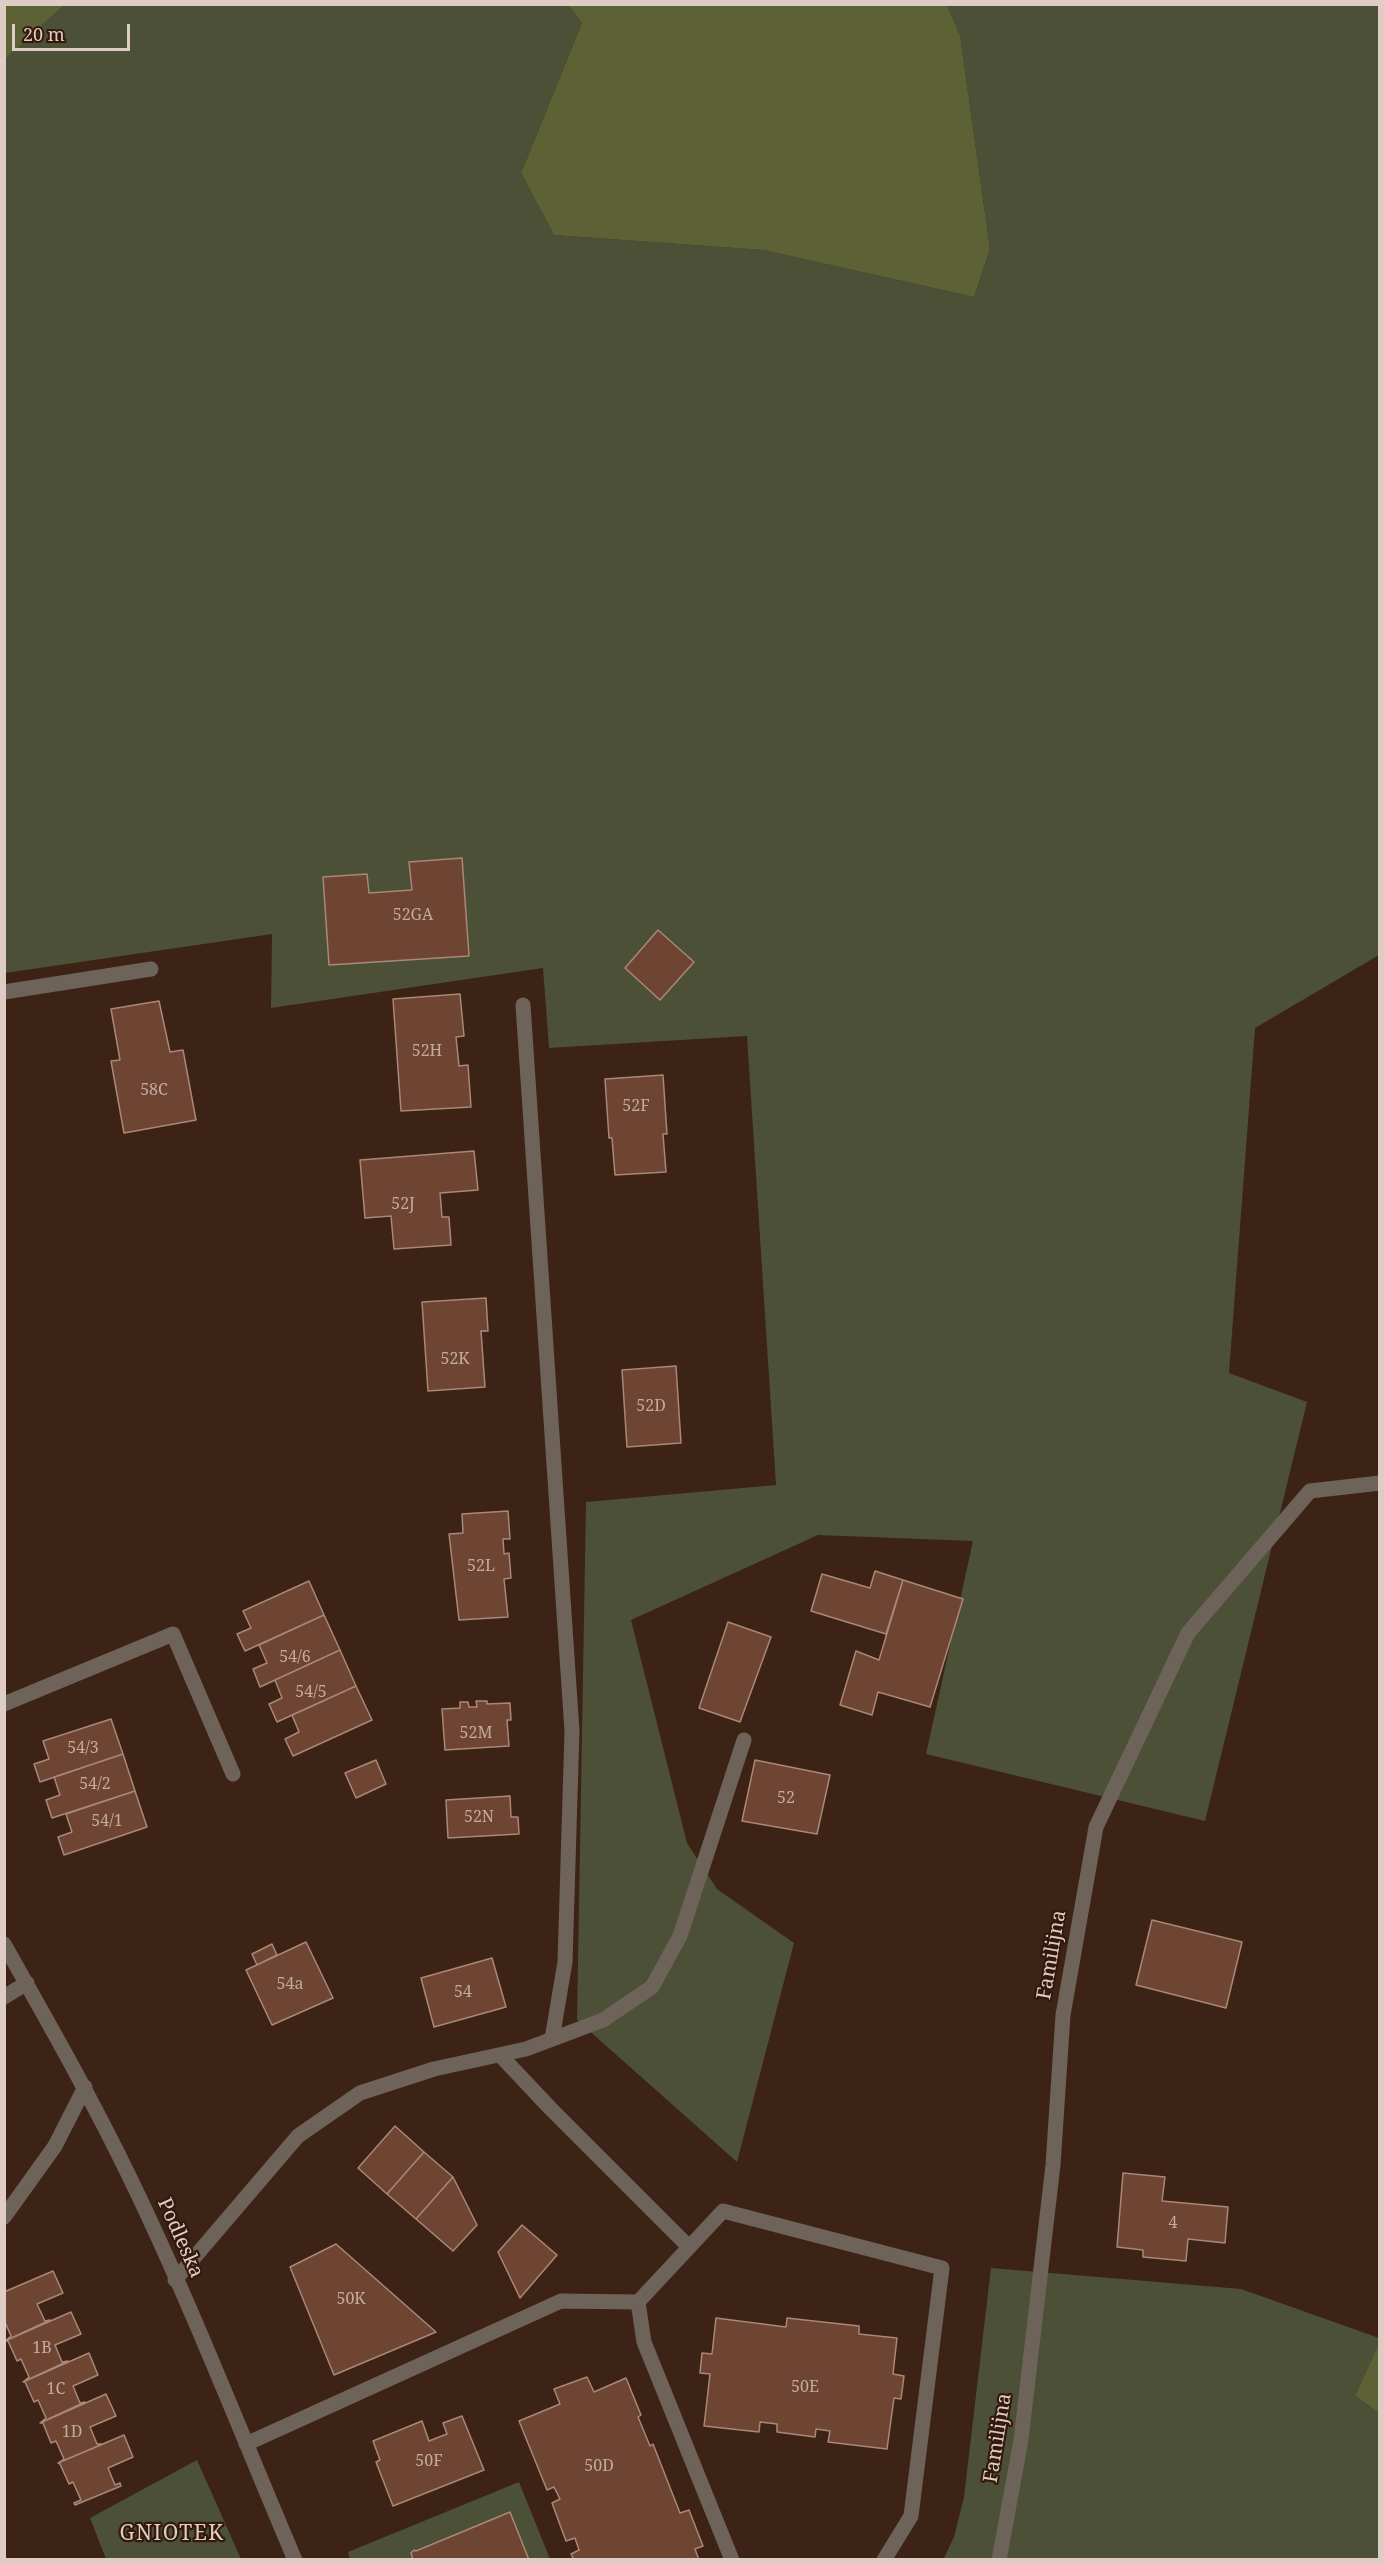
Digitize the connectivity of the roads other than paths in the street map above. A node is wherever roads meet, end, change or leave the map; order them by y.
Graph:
1 (151, 969) dead end
2 (4, 992) edge
3 (523, 1005) dead end
4 (1380, 1483) edge
5 (4, 1704) edge
6 (744, 1740) dead end
7 (233, 1774) dead end
8 (4, 1944) edge
9 (27, 1983) junction
10 (4, 1997) edge
11 (552, 2039) junction
12 (500, 2055) junction
13 (85, 2087) junction
14 (4, 2217) edge
15 (690, 2247) junction
16 (175, 2280) junction
17 (638, 2302) junction
18 (246, 2444) junction
19 (295, 2559) edge
20 (732, 2559) edge
21 (884, 2559) edge
22 (999, 2559) edge

1 - 2 street
3 - 11 street
4 - 22 street, Familijna
5 - 7 street
6 - 11 street
8 - 9 street, Podleska
9 - 10 street
9 - 13 street, Podleska
11 - 12 street
12 - 15 street
12 - 16 street
13 - 14 street
13 - 16 street, Podleska
15 - 17 street
15 - 21 street
16 - 18 street, Podleska
17 - 18 street
17 - 20 street
18 - 19 street, Podleska

